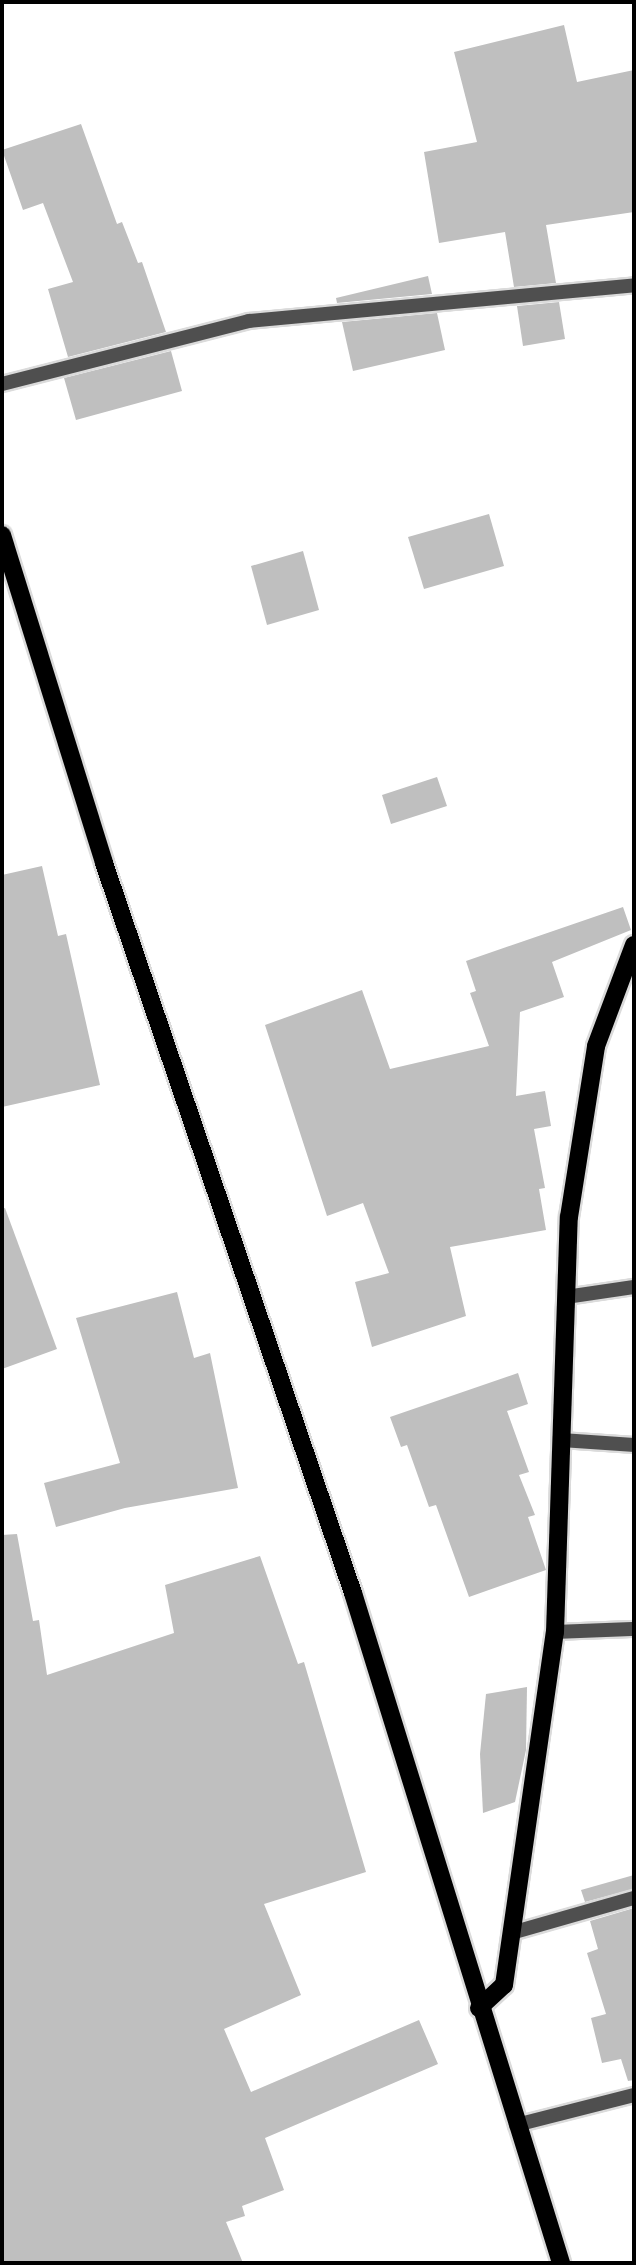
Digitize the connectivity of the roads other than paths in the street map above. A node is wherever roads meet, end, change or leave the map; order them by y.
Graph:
1 (634, 285) edge
2 (2, 384) edge
3 (2, 535) edge
4 (634, 945) edge
5 (634, 1287) edge
6 (566, 1297) junction
7 (561, 1440) junction
8 (634, 1445) edge
9 (634, 1629) edge
10 (555, 1632) junction
11 (634, 1898) edge
12 (511, 1933) junction
13 (479, 2008) junction
14 (634, 2095) edge
15 (516, 2125) junction
16 (561, 2263) edge

1 - 2 street
3 - 13 main road
4 - 6 main road
5 - 6 street
6 - 7 main road
7 - 8 street
7 - 10 main road
9 - 10 street
10 - 12 main road
11 - 12 street
12 - 13 main road
13 - 15 main road
14 - 15 street
15 - 16 main road

